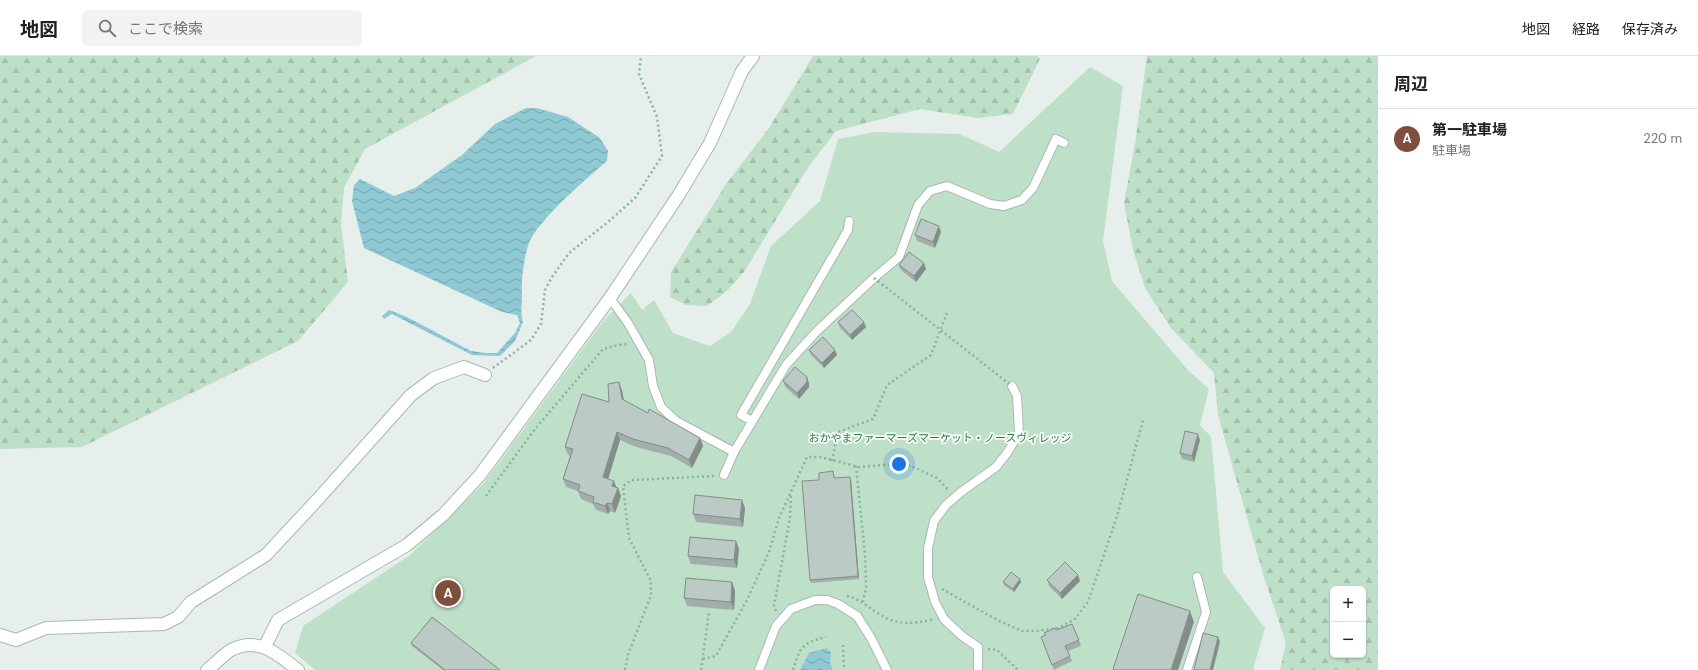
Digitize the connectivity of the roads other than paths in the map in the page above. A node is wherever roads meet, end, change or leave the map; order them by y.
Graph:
1 (752, 56) edge
2 (1064, 143) dead end
3 (849, 221) dead end
4 (610, 298) junction
5 (485, 375) road end
6 (1012, 386) road end
7 (752, 421) junction
8 (734, 452) junction
9 (724, 475) road end
10 (1197, 577) dead end
11 (0, 635) edge
12 (265, 646) junction
13 (207, 670) edge
14 (298, 670) edge
15 (759, 670) edge
16 (887, 670) edge
17 (978, 670) edge
18 (1187, 670) edge

1 - 4 street
2 - 7 lane
3 - 7 lane
4 - 8 lane
4 - 12 street
5 - 11 street
6 - 17 lane
7 - 8 lane
8 - 9 lane
10 - 18 lane
12 - 13 street
12 - 14 street
15 - 16 lane

